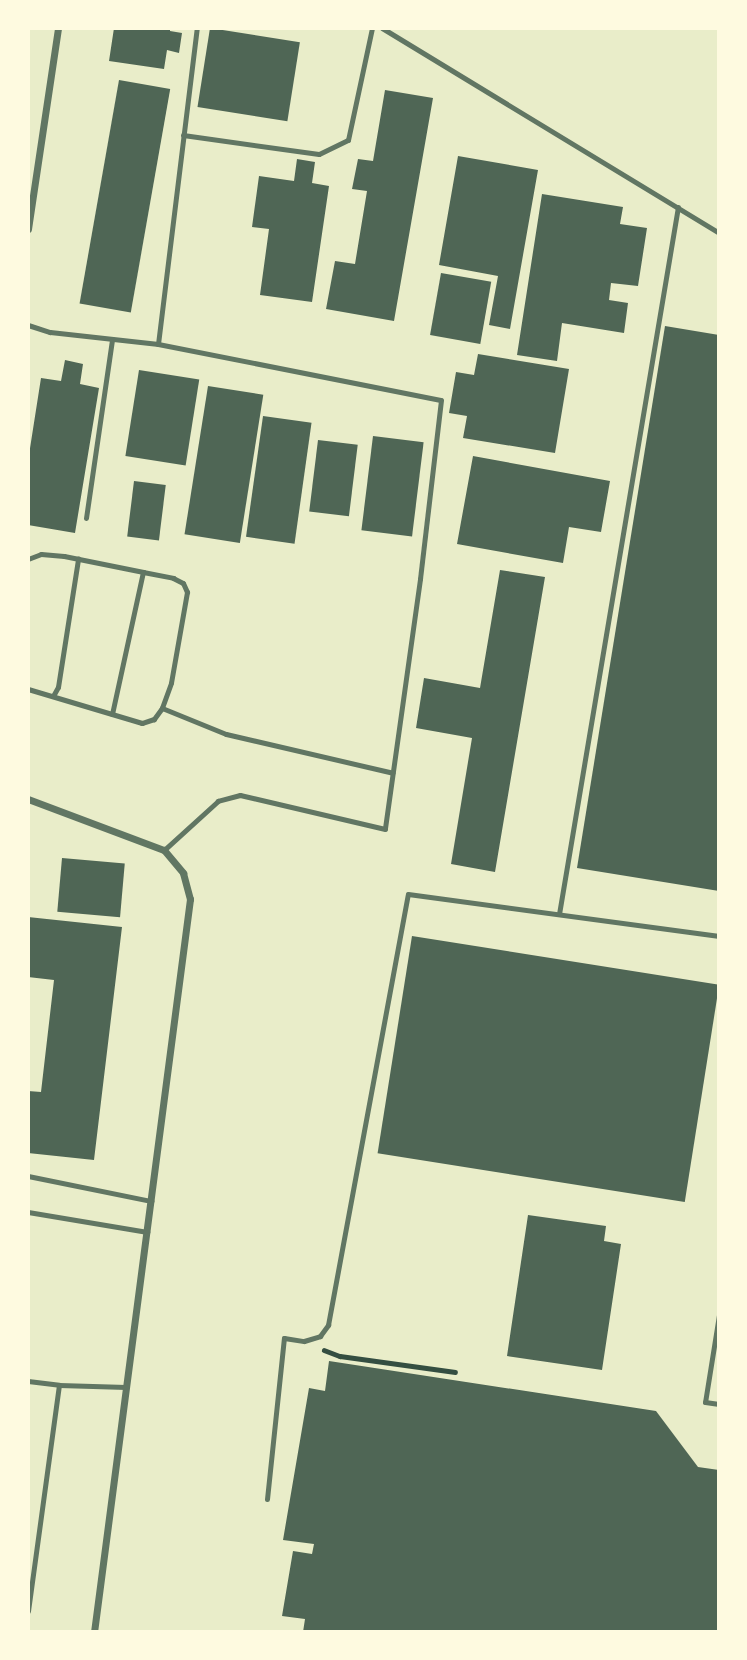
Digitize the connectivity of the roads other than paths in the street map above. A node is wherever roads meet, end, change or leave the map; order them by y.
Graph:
1 (58, 28) edge
2 (197, 28) edge
3 (372, 28) edge
4 (382, 28) edge
5 (183, 135) junction
6 (678, 207) junction
7 (28, 229) edge
8 (719, 233) edge
9 (28, 325) edge
10 (112, 339) junction
11 (158, 344) junction
12 (86, 518) dead end
13 (28, 559) edge
14 (78, 559) junction
15 (143, 572) junction
16 (28, 688) edge
17 (53, 696) junction
18 (162, 708) junction
19 (112, 714) junction
20 (393, 774) junction
21 (28, 799) edge
22 (164, 850) junction
23 (559, 914) junction
24 (719, 936) edge
25 (28, 1176) edge
26 (151, 1201) junction
27 (28, 1212) edge
28 (147, 1232) junction
29 (719, 1315) edge
30 (28, 1381) edge
31 (59, 1385) junction
32 (127, 1387) junction
33 (719, 1404) edge
34 (267, 1499) dead end
35 (28, 1611) edge
36 (94, 1632) edge

1 - 7 street
2 - 5 lane
3 - 5 lane
4 - 6 lane
5 - 11 lane
6 - 8 lane
6 - 23 lane
9 - 10 lane
10 - 11 lane
10 - 12 lane
11 - 20 lane
13 - 14 lane
14 - 15 lane
14 - 17 lane
15 - 18 lane
15 - 19 lane
16 - 17 lane
17 - 19 lane
18 - 19 lane
18 - 20 lane
20 - 22 lane
21 - 22 street
22 - 26 street
23 - 24 lane
23 - 34 lane
25 - 26 lane
26 - 28 street
27 - 28 lane
28 - 32 street
29 - 33 lane
30 - 31 lane
31 - 32 lane
31 - 35 lane
32 - 36 street

